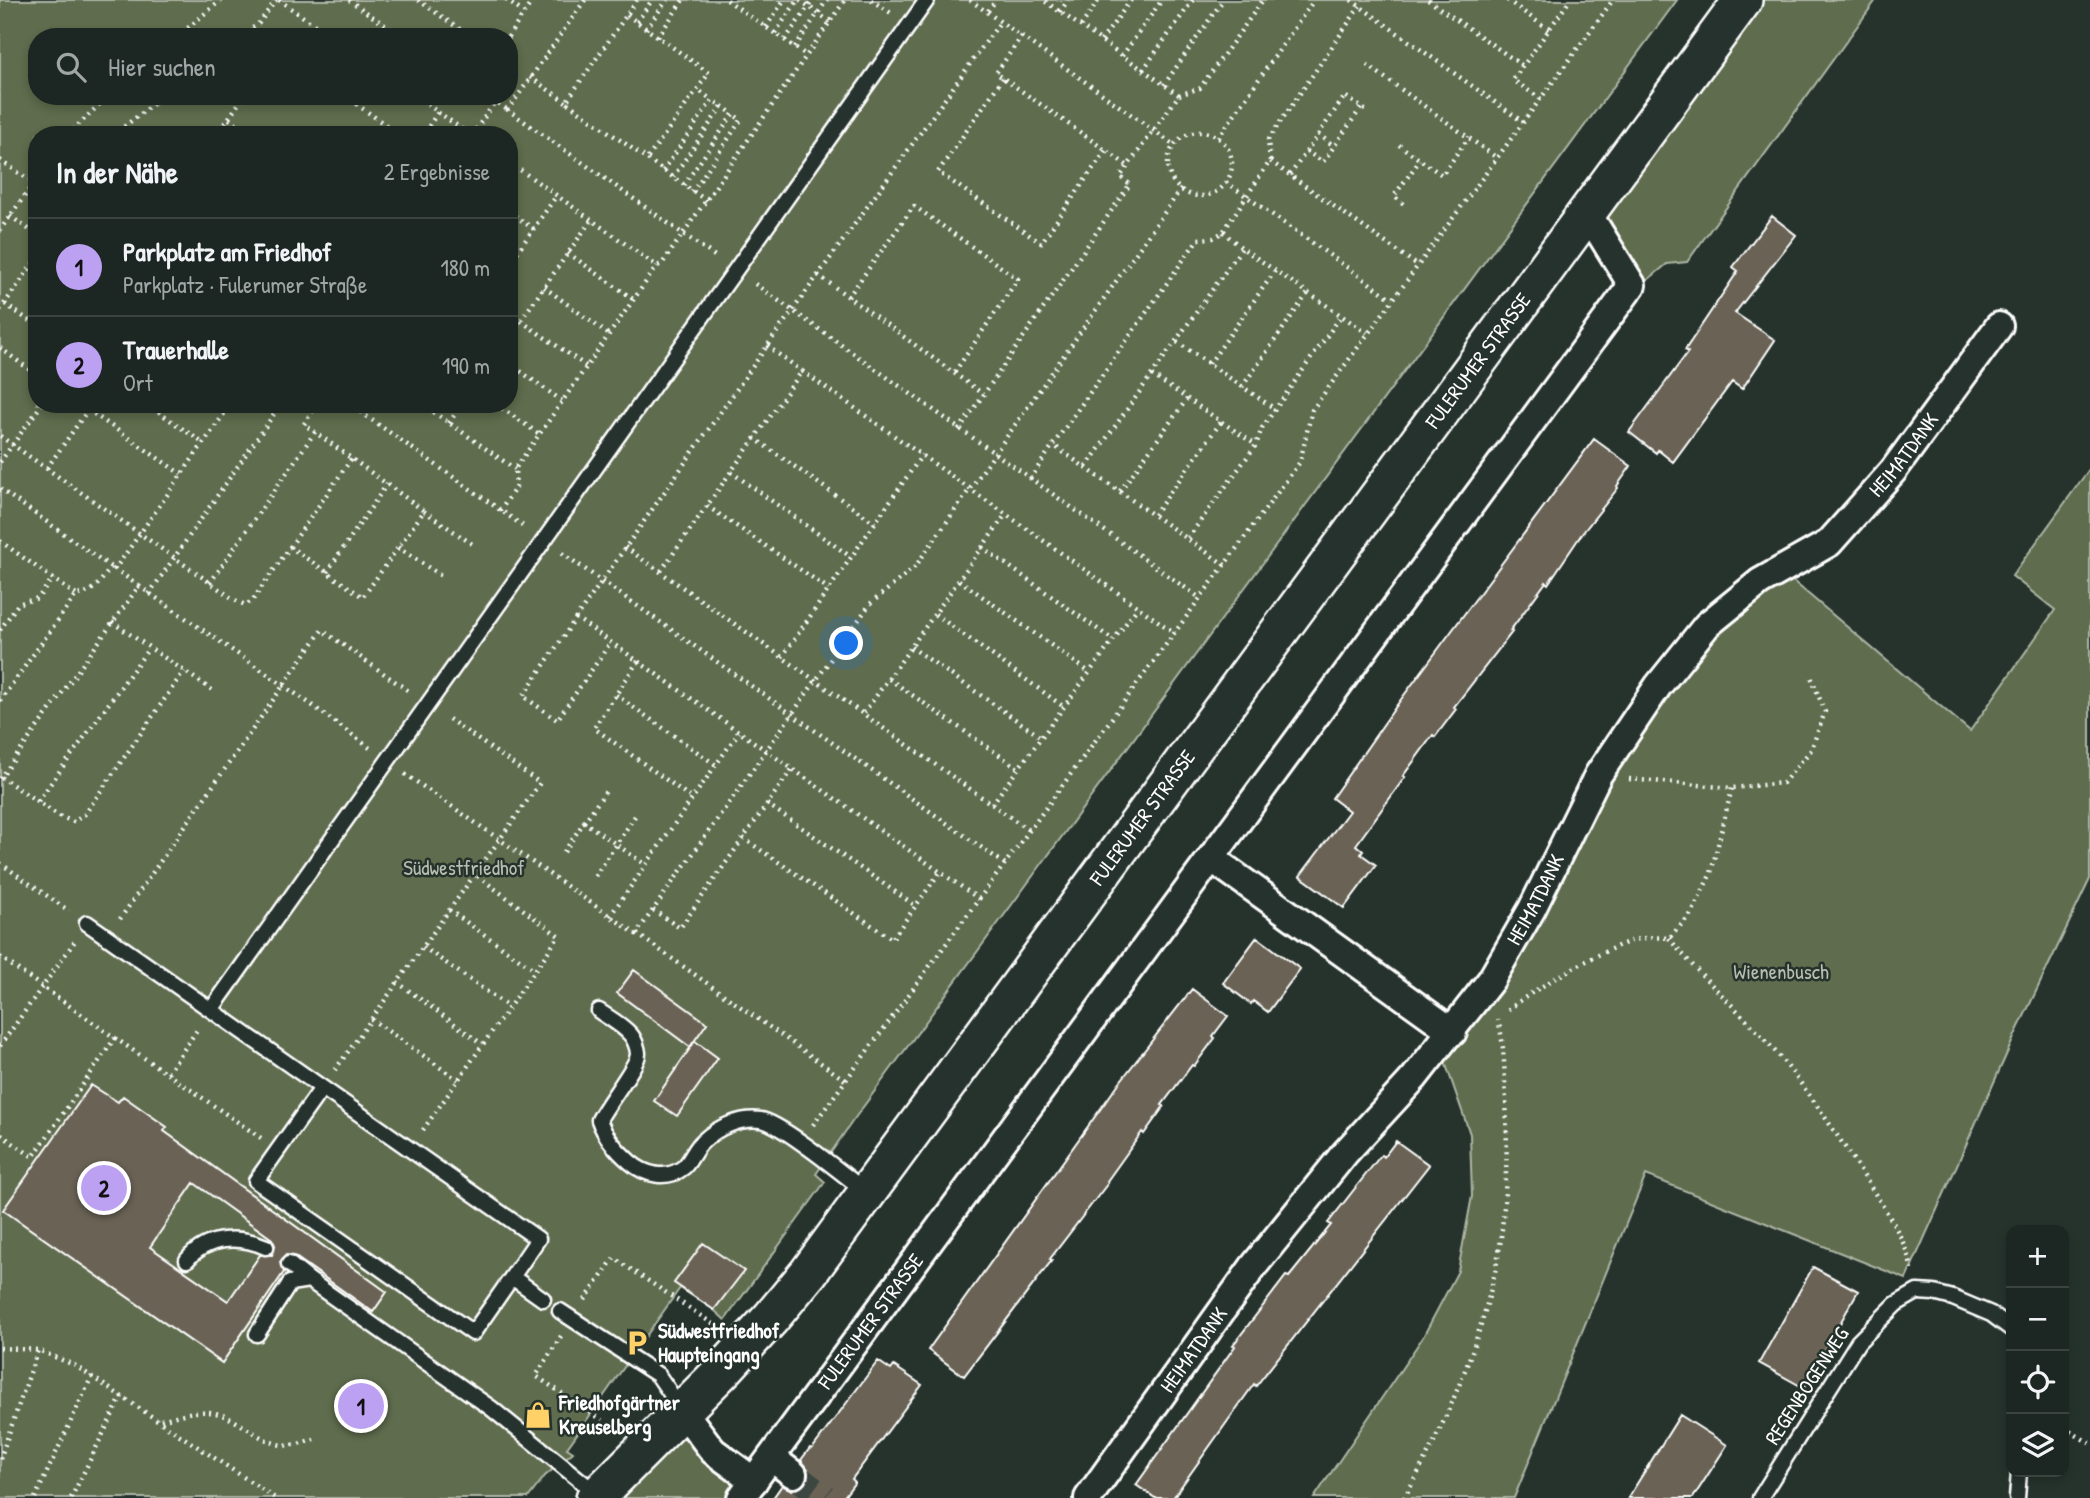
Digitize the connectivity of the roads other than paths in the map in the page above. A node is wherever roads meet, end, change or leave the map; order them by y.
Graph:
1 (927, 0) edge
2 (1743, 0) edge
3 (1587, 212) junction
4 (1999, 326) dead end
5 (1211, 858) junction
6 (87, 923) road end
7 (211, 1010) junction
8 (599, 1011) dead end
9 (1453, 1032) junction
10 (322, 1088) junction
11 (867, 1193) junction
12 (266, 1247) dead end
13 (187, 1260) dead end
14 (289, 1264) dead end
15 (512, 1277) junction
16 (309, 1280) junction
17 (543, 1299) dead end
18 (560, 1311) dead end
19 (2006, 1325) edge
20 (257, 1334) dead end
21 (684, 1411) junction
22 (772, 1458) junction
23 (793, 1474) tunnel mouth
24 (2019, 1477) edge
25 (748, 1489) edge
26 (596, 1497) edge
27 (1088, 1498) edge
28 (1760, 1498) edge
29 (2017, 1498) edge

1 - 7 lane
2 - 3 main road, FULERUMER STRASSE
3 - 5 street, FULERUMER STRASSE
3 - 11 main road, FULERUMER STRASSE
4 - 9 street, HEIMATDANK
5 - 9 street
5 - 22 street, FULERUMER STRASSE
6 - 7 lane
7 - 10 lane
8 - 11 lane
9 - 27 street, HEIMATDANK
10 - 15 lane
10 - 15 lane
11 - 21 main road, FULERUMER STRASSE
12 - 13 lane
14 - 16 lane
15 - 17 lane
16 - 20 lane
16 - 26 lane
18 - 21 lane
19 - 28 lane, REGENBOGENWEG
21 - 25 street, FULERUMER STRASSE
21 - 26 main road, FULERUMER STRASSE
22 - 23 street
22 - 25 street, FULERUMER STRASSE
24 - 29 lane

